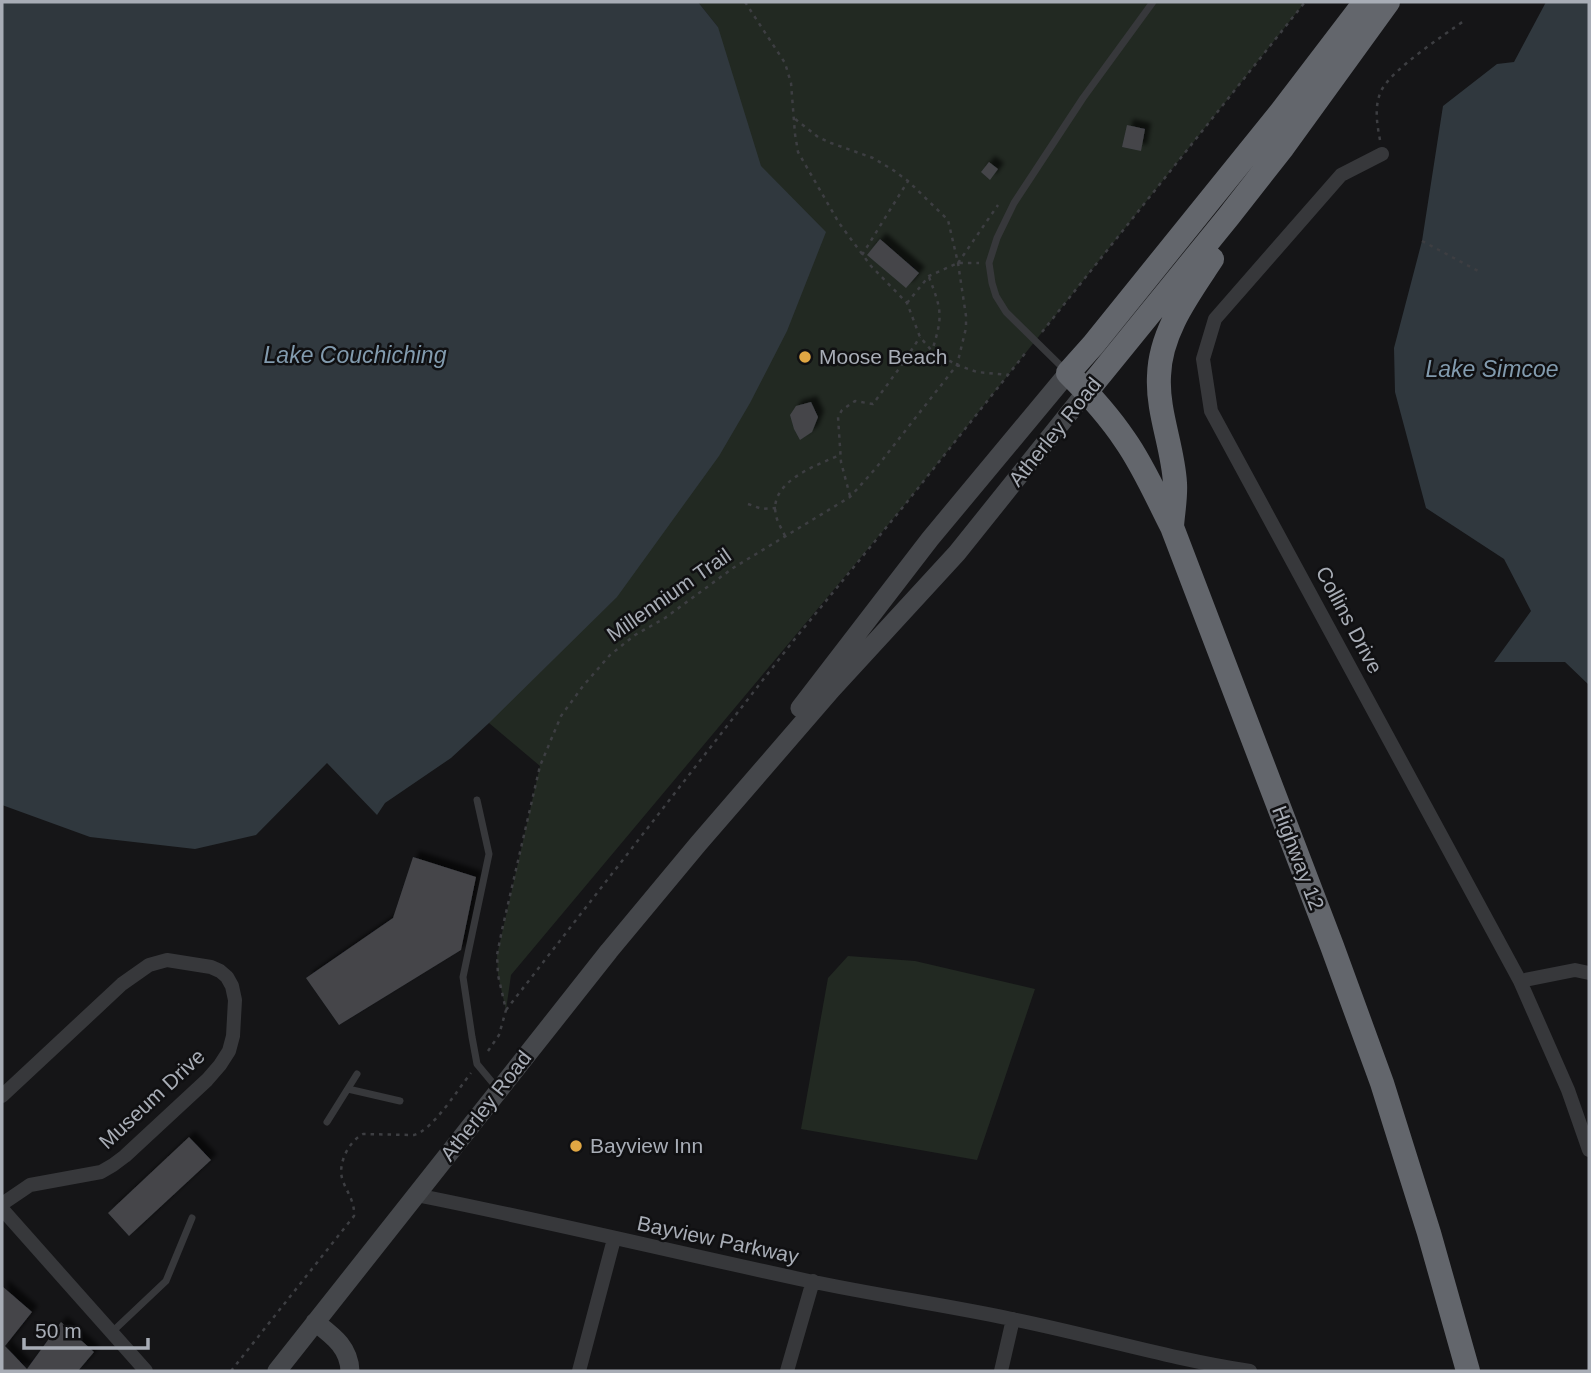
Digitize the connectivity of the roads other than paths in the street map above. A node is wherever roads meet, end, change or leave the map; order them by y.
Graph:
1 (1153, 2) edge
2 (1364, 2) edge
3 (1388, 2) edge
4 (1283, 147) junction
5 (1382, 154) road end
6 (1068, 373) junction
7 (1086, 392) junction
8 (1172, 527) junction
9 (477, 800) dead end
10 (698, 844) junction
11 (1589, 972) edge
12 (1520, 981) junction
13 (358, 1074) dead end
14 (348, 1089) junction
15 (498, 1090) junction
16 (2, 1096) edge
17 (400, 1101) dead end
18 (327, 1122) dead end
19 (1589, 1150) edge
20 (416, 1195) junction
21 (2, 1207) edge
22 (192, 1217) dead end
23 (614, 1239) junction
24 (813, 1282) junction
25 (1013, 1319) junction
26 (315, 1322) junction
27 (111, 1334) junction
28 (1210, 1368) edge
29 (145, 1371) edge
30 (277, 1371) edge
31 (351, 1371) edge
32 (579, 1371) edge
33 (787, 1371) edge
34 (1001, 1371) edge
35 (1250, 1371) edge
36 (1468, 1371) edge

1 - 6 lane
2 - 6 highway, Atherley Road
3 - 4 highway, Atherley Road
4 - 7 highway, Atherley Road
4 - 8 highway
5 - 12 street, Collins Drive
6 - 7 highway, Highway 12
6 - 10 main road, Atherley Road
7 - 8 highway, Highway 12
7 - 10 main road, Atherley Road
8 - 36 highway, Highway 12
9 - 15 lane
10 - 15 main road, Atherley Road
11 - 12 street
12 - 19 street, Collins Drive
13 - 14 lane
14 - 17 lane
14 - 18 lane
15 - 20 main road, Atherley Road
16 - 21 street, Museum Drive
20 - 23 street, Bayview Parkway
20 - 26 main road, Atherley Road
21 - 27 street
22 - 27 lane
23 - 24 street, Bayview Parkway
23 - 32 street
24 - 25 street, Bayview Parkway
24 - 33 street
25 - 28 street, Bayview Parkway
25 - 34 street
26 - 30 main road, Atherley Road
26 - 31 main road
27 - 29 street
28 - 35 street

